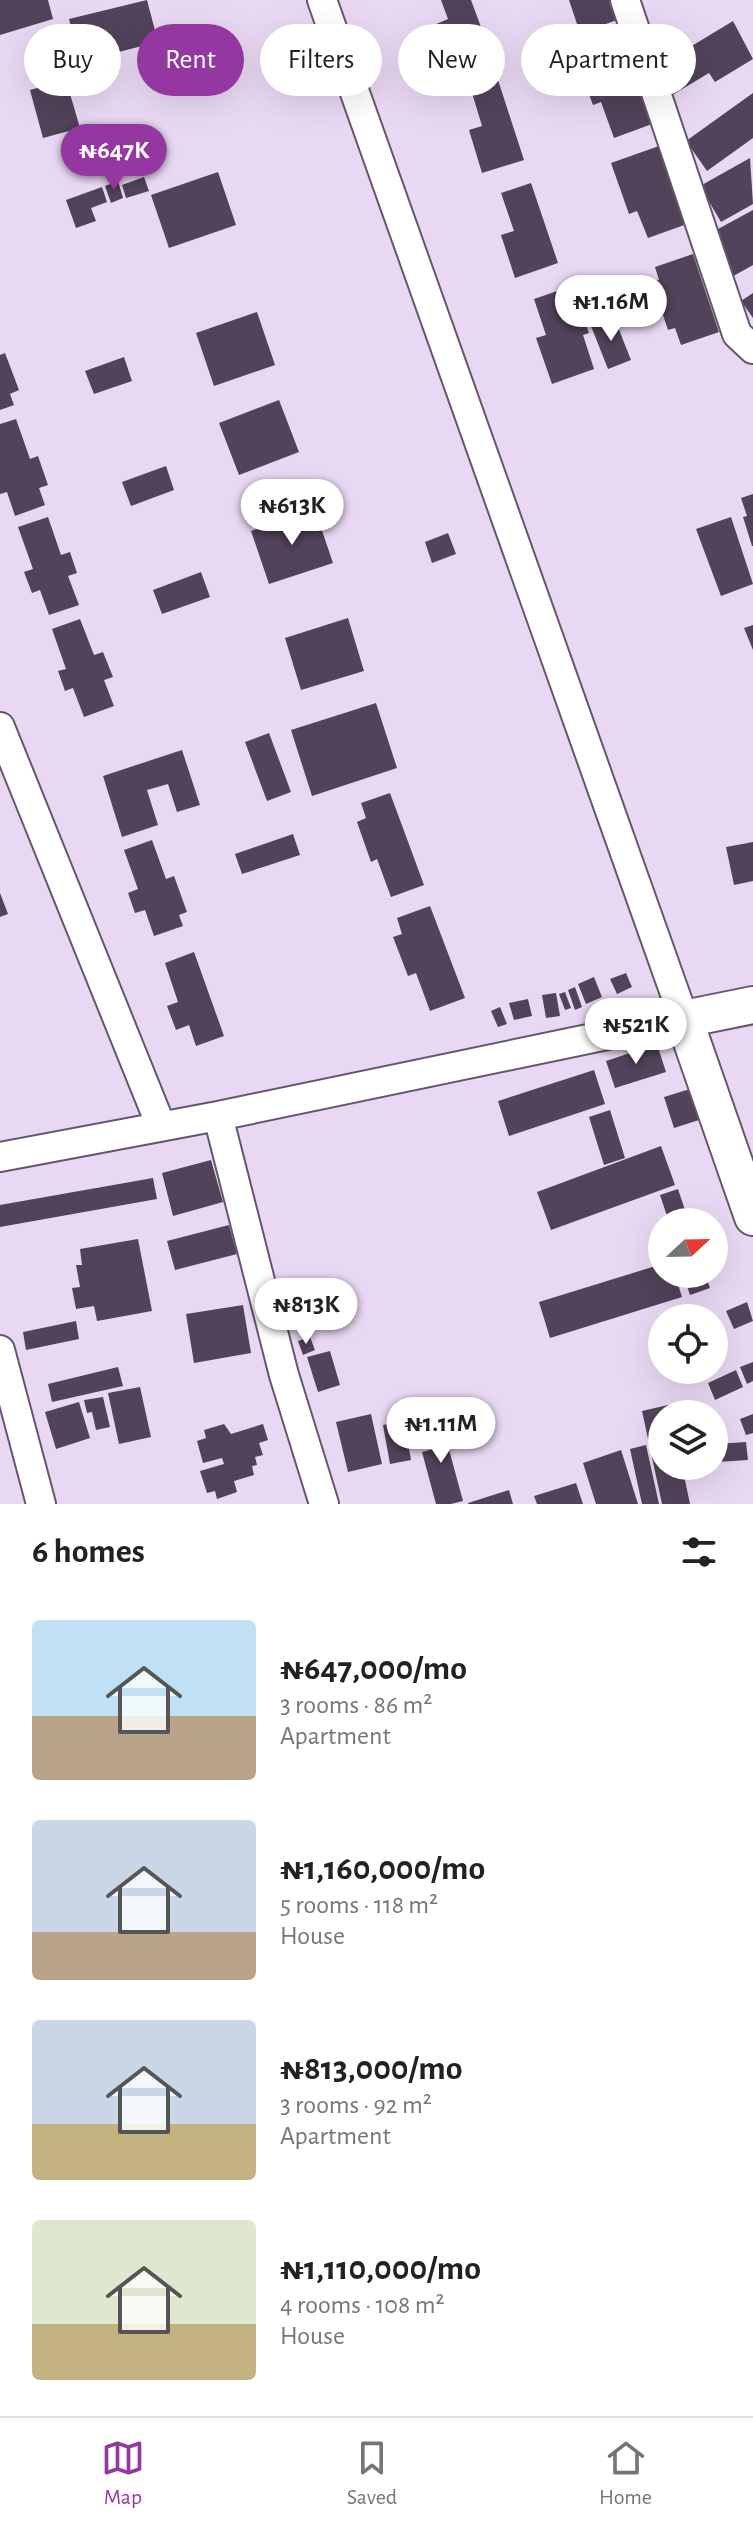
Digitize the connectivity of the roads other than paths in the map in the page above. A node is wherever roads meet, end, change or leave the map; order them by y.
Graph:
1 (322, 0) edge
2 (625, 0) edge
3 (753, 349) edge
4 (0, 727) edge
5 (753, 1005) edge
6 (684, 1019) junction
7 (218, 1116) junction
8 (161, 1126) junction
9 (0, 1157) edge
10 (753, 1217) edge
11 (0, 1350) edge
12 (41, 1504) edge
13 (324, 1504) edge

1 - 6 street
2 - 3 street
4 - 8 street
5 - 6 main road
6 - 7 street
6 - 10 main road
7 - 8 street
7 - 13 street
8 - 9 street
11 - 12 street

